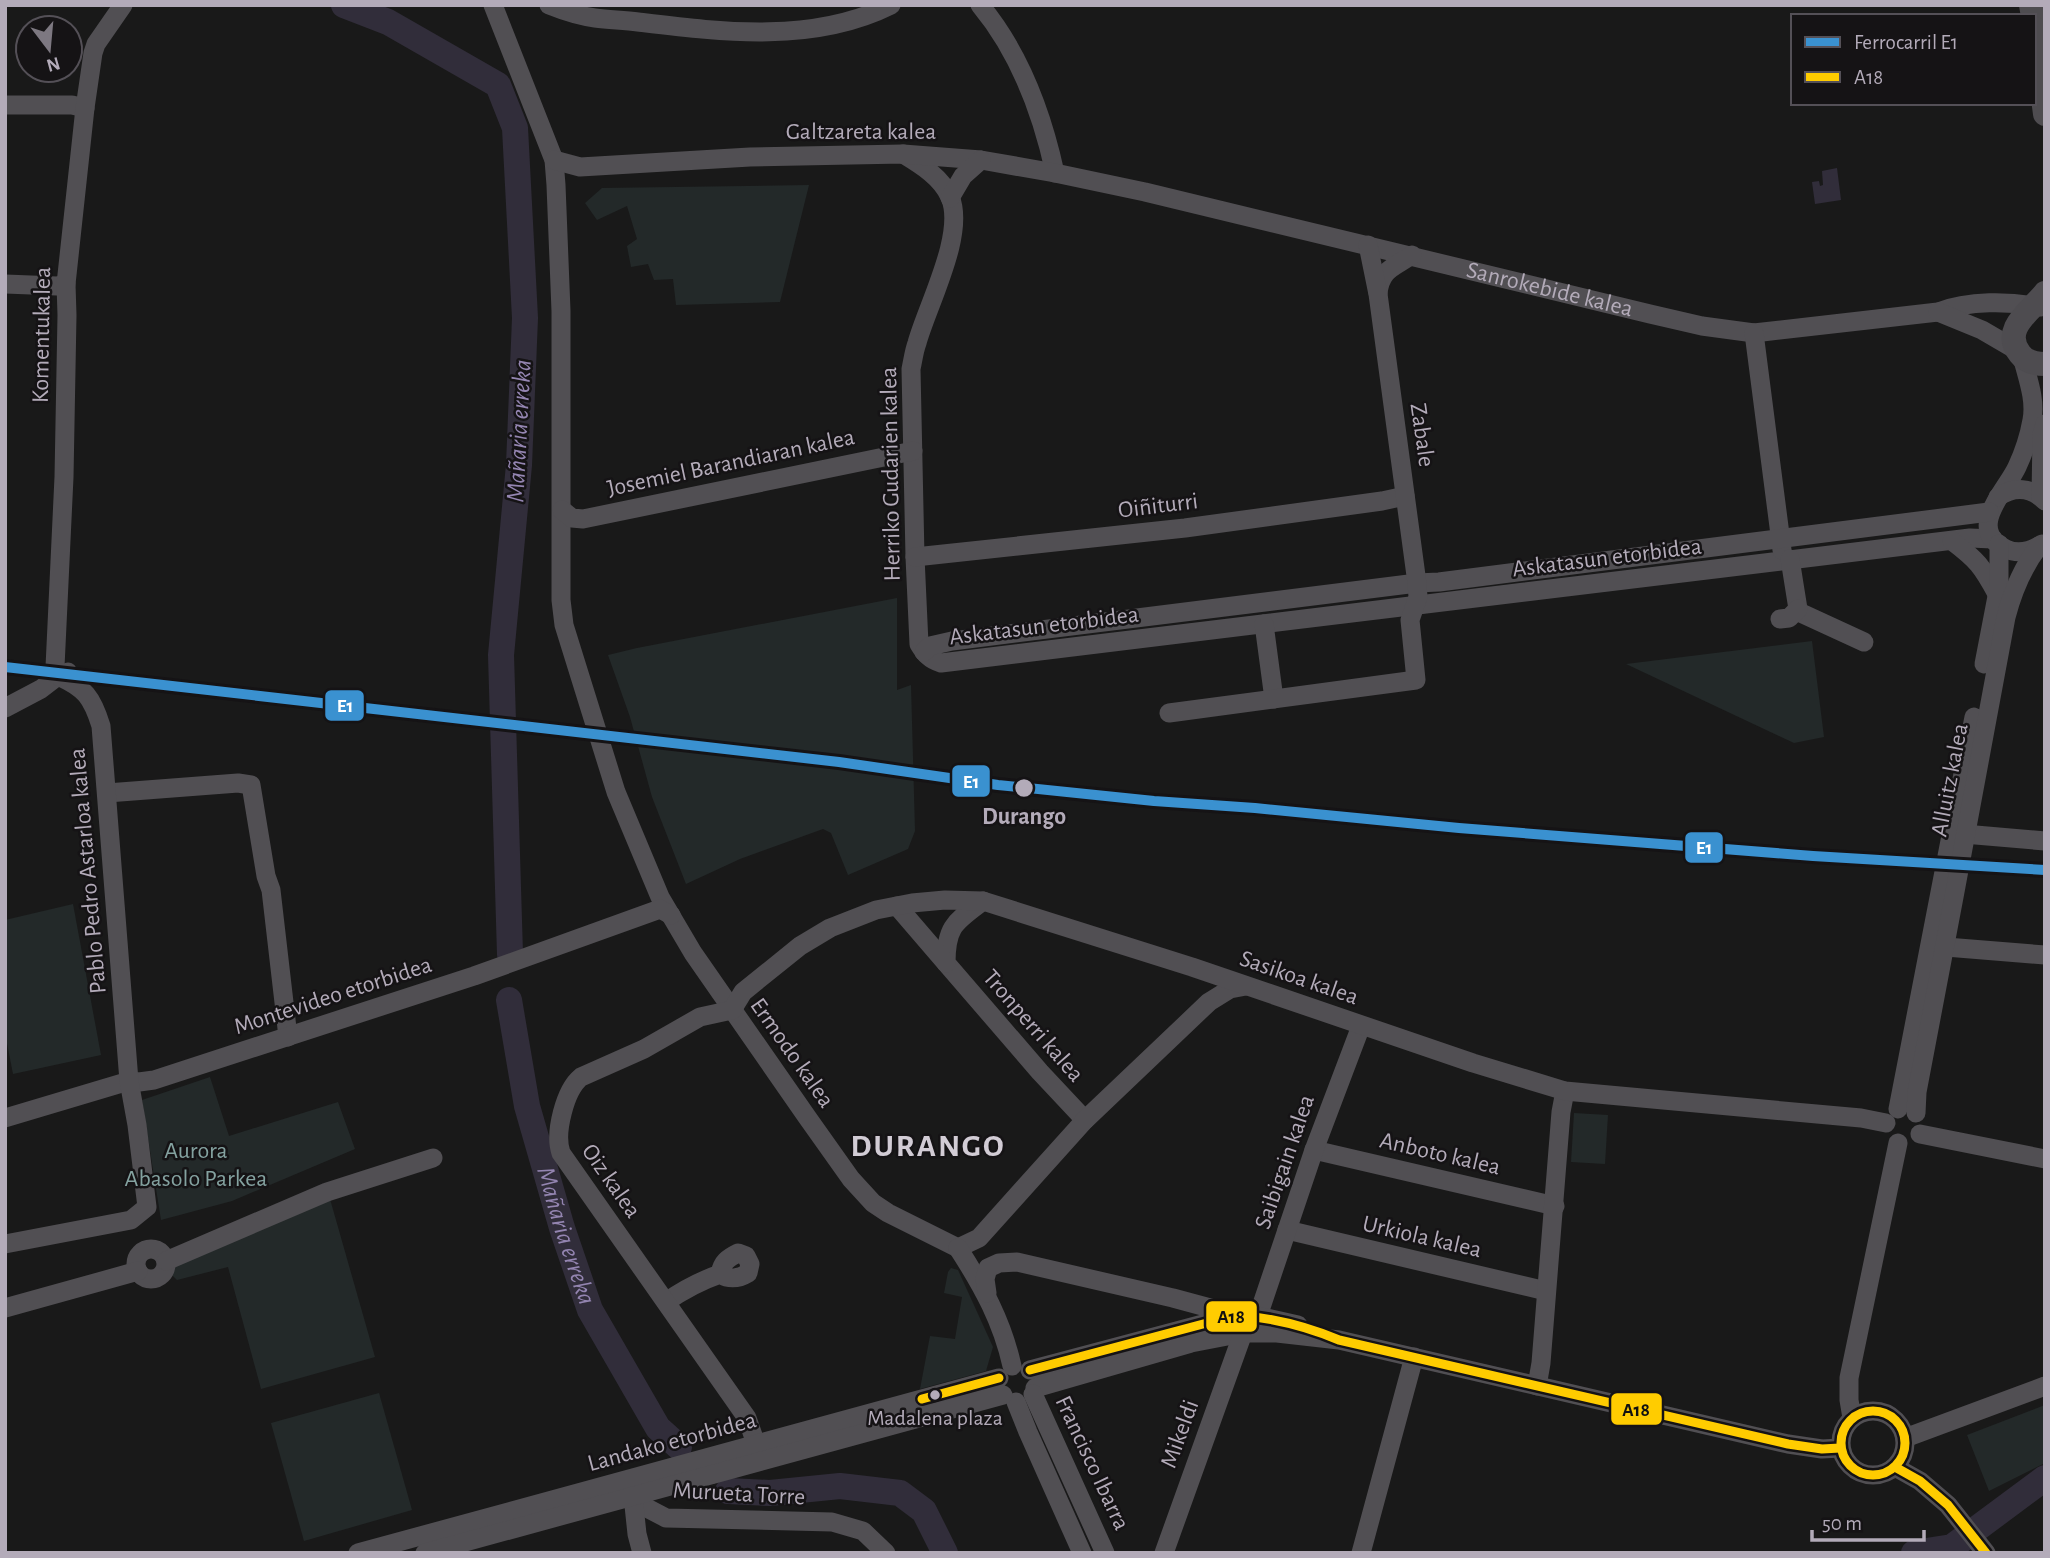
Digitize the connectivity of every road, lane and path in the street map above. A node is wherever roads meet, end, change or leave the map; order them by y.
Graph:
1 (123, 5) edge
2 (493, 5) edge
3 (549, 5) edge
4 (891, 5) edge
5 (981, 5) edge
6 (634, 13) edge
7 (2036, 44) edge
8 (5, 105) edge
9 (85, 108) junction
10 (2045, 114) edge
11 (903, 154) junction
12 (554, 160) junction
13 (981, 160) junction
14 (1055, 173) junction
15 (1166, 197) joint
16 (950, 198) junction
17 (1368, 245) junction
18 (1412, 255) junction
19 (5, 284) edge
20 (66, 284) junction
21 (1378, 294) junction
22 (2038, 305) edge
23 (1938, 312) junction
24 (1754, 332) junction
25 (2028, 357) edge
26 (2044, 433) edge
27 (913, 451) junction
28 (1405, 496) junction
29 (2044, 499) edge
30 (1994, 505) junction
31 (562, 510) junction
32 (1781, 539) junction
33 (1952, 541) junction
34 (1996, 541) junction
35 (2043, 543) edge
36 (915, 557) junction
37 (1787, 560) junction
38 (1417, 583) junction
39 (1997, 594) junction
40 (1415, 607) junction
41 (1798, 609) junction
42 (1780, 619) dead end
43 (1264, 624) junction
44 (1864, 642) dead end
45 (924, 652) junction
46 (65, 673) junction
47 (1274, 699) junction
48 (5, 708) edge
49 (1169, 713) dead end
50 (107, 793) junction
51 (1964, 834) junction
52 (2045, 841) edge
53 (983, 901) junction
54 (897, 906) junction
55 (671, 915) junction
56 (1946, 947) junction
57 (2045, 955) edge
58 (946, 963) junction
59 (1202, 970) junction
60 (1246, 986) junction
61 (1213, 998) junction
62 (732, 1010) junction
63 (1361, 1026) junction
64 (289, 1037) junction
65 (129, 1081) junction
66 (1566, 1091) junction
67 (1900, 1115) junction
68 (5, 1118) edge
69 (1085, 1120) junction
70 (1920, 1134) junction
71 (1898, 1143) junction
72 (1314, 1150) junction
73 (433, 1158) dead end
74 (2045, 1159) edge
75 (1555, 1206) junction
76 (1287, 1230) junction
77 (979, 1238) junction
78 (5, 1244) edge
79 (958, 1248) junction
80 (1017, 1262) junction
81 (720, 1274) dead end
82 (1546, 1292) junction
83 (986, 1293) junction
84 (666, 1302) junction
85 (5, 1308) edge
86 (1258, 1316) junction
87 (1240, 1324) junction
88 (1339, 1340) junction
89 (1414, 1357) junction
90 (1018, 1385) junction
91 (1537, 1386) junction
92 (2045, 1386) edge
93 (1852, 1418) junction
94 (1905, 1438) junction
95 (756, 1444) junction
96 (1840, 1448) junction
97 (1895, 1467) junction
98 (667, 1469) junction
99 (713, 1474) junction
100 (633, 1496) junction
101 (489, 1544) edge
102 (358, 1553) edge
103 (425, 1553) edge
104 (642, 1553) edge
105 (886, 1553) edge
106 (1082, 1553) edge
107 (1105, 1553) edge
108 (1164, 1553) edge
109 (1361, 1553) edge
110 (1986, 1553) edge

1 - 9 street, Komentukalea
2 - 12 street, Ermodo kalea
3 - 6 street
4 - 6 street
5 - 14 street
7 - 10 main road
8 - 9 street
9 - 20 street, Komentukalea
11 - 12 street, Galtzareta kalea
11 - 13 street, Galtzareta kalea
11 - 16 street
12 - 31 street, Ermodo kalea
13 - 14 street, Galtzareta kalea
13 - 16 street
14 - 15 street, Galtzareta kalea
15 - 17 street, Sanrokebide kalea
16 - 27 street, Herriko Gudarien kalea
17 - 18 street, Sanrokebide kalea
17 - 21 street, Zabale
18 - 21 street
18 - 24 street, Sanrokebide kalea
19 - 20 street
20 - 46 street, Komentukalea
21 - 28 street, Zabale
22 - 23 street, Sanrokebide kalea
22 - 25 main road
23 - 24 street, Sanrokebide kalea
23 - 25 street
24 - 32 street
25 - 30 street
26 - 29 street
27 - 31 street, Josemiel Barandiaran kalea
27 - 36 street, Herriko Gudarien kalea
28 - 36 street, Oiñiturri
28 - 38 street, Zabale
29 - 30 street, Askatasun etorbidea
30 - 32 street, Askatasun etorbidea
30 - 34 street, Alluitz kalea
31 - 55 street, Ermodo kalea
32 - 37 street
32 - 38 street, Askatasun etorbidea
33 - 34 street, Askatasun etorbidea
33 - 37 street, Askatasun etorbidea
33 - 39 street
34 - 35 street, Askatasun etorbidea
34 - 39 street, Alluitz kalea
35 - 51 street, Alluitz kalea
36 - 45 street, Herriko Gudarien kalea
37 - 40 street, Askatasun etorbidea
37 - 41 street
38 - 40 street, Zabale
38 - 45 street, Askatasun etorbidea
39 - 67 street, Alluitz kalea
40 - 43 street, Askatasun etorbidea
40 - 47 street, Zabale
41 - 42 street
41 - 44 street
43 - 45 street, Askatasun etorbidea
43 - 47 street
46 - 48 street
46 - 50 street, Pablo Pedro Astarloa kalea
47 - 49 street
50 - 64 street
50 - 65 street, Pablo Pedro Astarloa kalea
51 - 52 street
51 - 56 street, Alluitz kalea
53 - 54 street, Sasikoa kalea
53 - 58 street, Tronperri kalea
53 - 59 street, Sasikoa kalea
54 - 58 street, Tronperri kalea
54 - 62 street, Sasikoa kalea
55 - 62 street, Ermodo kalea
55 - 64 street, Montevideo etorbidea
56 - 57 street
56 - 67 street, Alluitz kalea
58 - 69 street, Tronperri kalea
59 - 60 street, Sasikoa kalea
59 - 61 street
60 - 61 street
60 - 63 street, Sasikoa kalea
61 - 69 street
62 - 79 street, Ermodo kalea
62 - 84 street, Oiz kalea
63 - 66 street, Sasikoa kalea
63 - 72 street, Saibigain kalea
64 - 65 street, Montevideo etorbidea
65 - 68 street, Montevideo etorbidea
65 - 78 street, Pablo Pedro Astarloa kalea
66 - 67 street, Sasikoa kalea
66 - 75 street
67 - 70 street
67 - 71 street
69 - 77 street
70 - 71 street
70 - 74 street
71 - 93 street
72 - 75 street, Anboto kalea
72 - 76 street, Saibigain kalea
73 - 85 street
75 - 82 street
76 - 82 street, Urkiola kalea
76 - 86 street, Saibigain kalea
77 - 79 street
77 - 80 street
79 - 83 street
80 - 83 street
80 - 87 street
81 - 84 street
82 - 91 street
83 - 90 street
84 - 95 street, Oiz kalea
86 - 87 street, Landako etorbidea
86 - 88 street, Landako etorbidea
87 - 88 street, Landako etorbidea
87 - 90 street, Landako etorbidea
87 - 108 street, Mikeldi
88 - 89 street
89 - 91 street
89 - 109 street
90 - 95 street, Landako etorbidea
90 - 99 street, Landako etorbidea
90 - 106 street, Francisco Ibarra
90 - 107 street, Francisco Ibarra
91 - 96 street
92 - 94 street
93 - 94 street
93 - 96 street
94 - 97 street
95 - 98 street, Landako etorbidea
95 - 99 street
96 - 97 street
97 - 110 street
98 - 100 street, Murueta Torre
98 - 102 street, Landako etorbidea
99 - 100 street, Landako etorbidea
100 - 101 street, Landako etorbidea
100 - 104 street
100 - 105 street, Murueta Torre
101 - 103 street, Landako etorbidea

